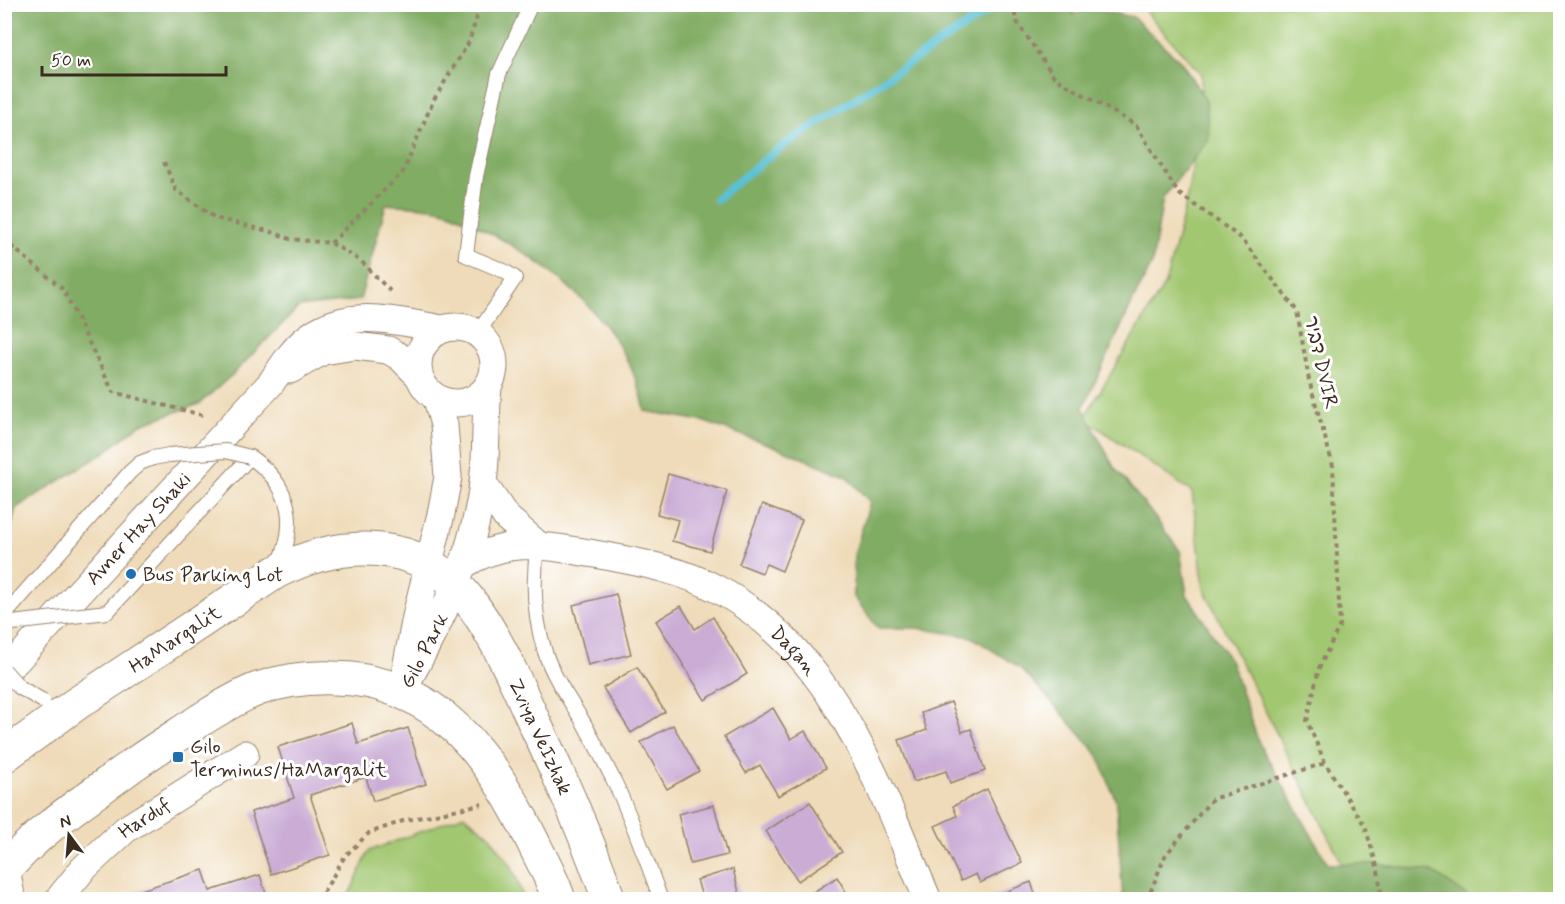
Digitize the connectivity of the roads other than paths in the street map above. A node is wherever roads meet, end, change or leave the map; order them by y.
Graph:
1 (531, 4) edge
2 (441, 329) junction
3 (478, 333) junction
4 (419, 376) junction
5 (272, 383) junction
6 (488, 387) junction
7 (437, 399) junction
8 (250, 457) junction
9 (483, 483) junction
10 (538, 544) junction
11 (429, 566) junction
12 (276, 572) junction
13 (459, 575) junction
14 (4, 616) edge
15 (4, 624) edge
16 (4, 671) edge
17 (402, 691) junction
18 (75, 704) junction
19 (245, 754) dead end
20 (4, 756) edge
21 (7, 880) edge
22 (58, 900) edge
23 (559, 900) edge
24 (609, 900) edge
25 (661, 900) edge
26 (928, 900) edge

1 - 3 lane
2 - 3 street
2 - 4 street
2 - 5 street, Avner Hay Shaki
3 - 6 street
4 - 5 street, Avner Hay Shaki
4 - 7 street
5 - 16 street, Avner Hay Shaki
6 - 7 street
6 - 9 street, Gilo Park
7 - 11 street, Gilo Park
8 - 12 lane
8 - 14 lane, bridge
8 - 15 lane, bridge
9 - 10 street, Dagan
9 - 13 street, Gilo Park
10 - 13 street, Dagan
10 - 25 lane
10 - 26 street, Dagan
11 - 12 street, HaMargalit
11 - 13 street, HaMargalit
11 - 17 street, Gilo Park
12 - 18 street, HaMargalit
13 - 17 street, Gilo Park
13 - 24 street, Zviya VeIzhak
16 - 18 lane, bridge
17 - 21 street
17 - 23 street
18 - 20 street, HaMargalit
19 - 22 street, Harduf

